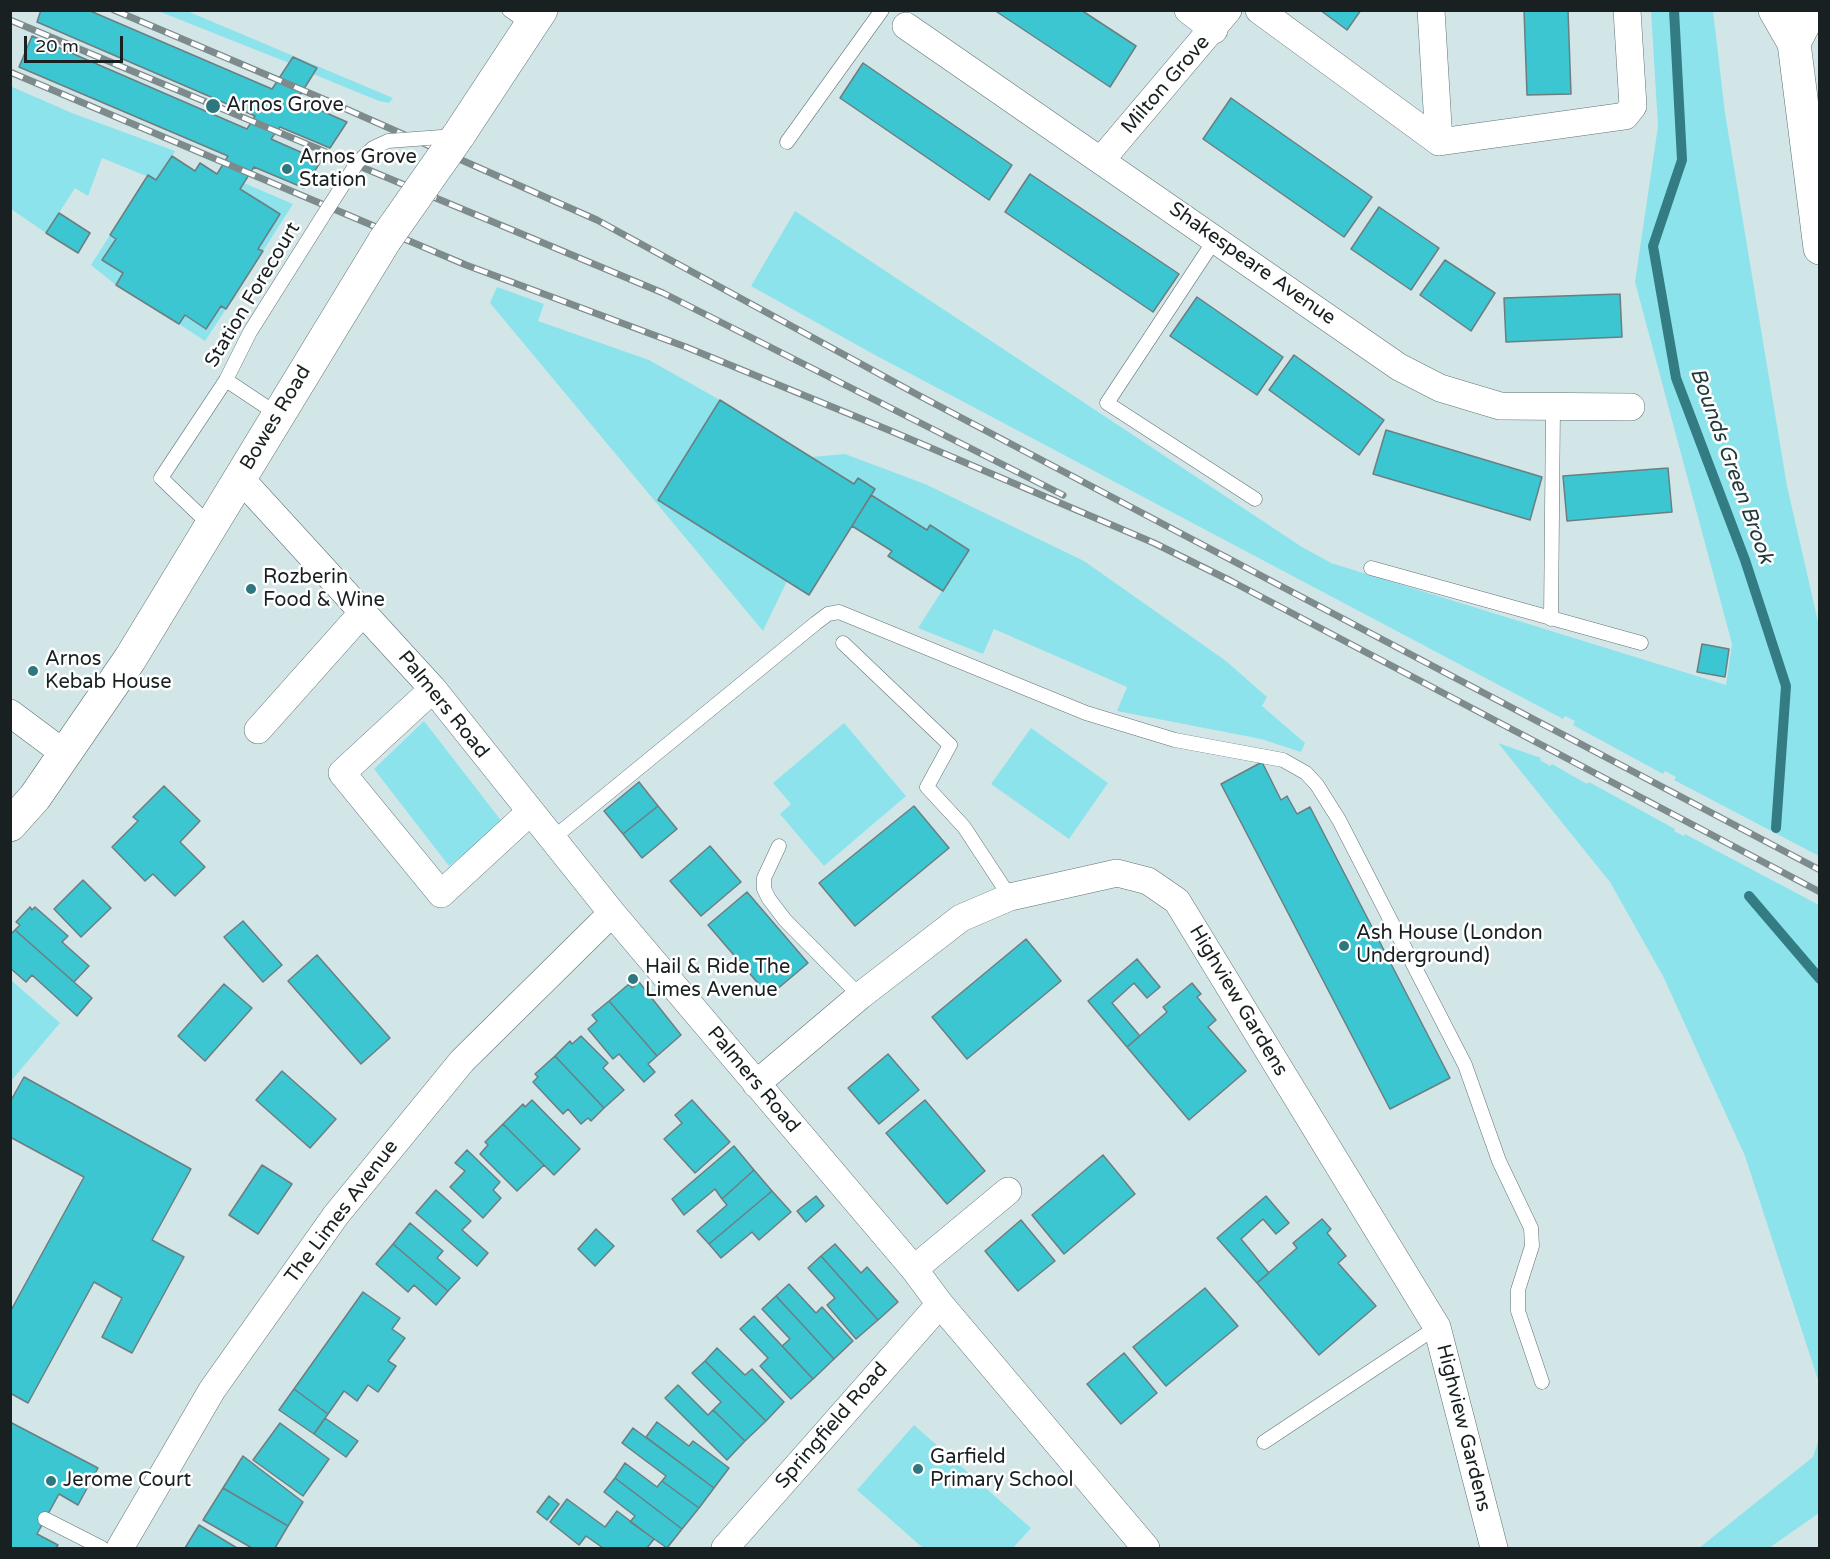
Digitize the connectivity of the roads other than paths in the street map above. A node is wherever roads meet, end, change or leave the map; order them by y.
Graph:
1 (882, 10) edge
2 (1188, 10) edge
3 (1259, 10) edge
4 (1431, 10) edge
5 (1627, 10) edge
6 (1775, 10) edge
7 (1811, 10) edge
8 (527, 15) edge
9 (1221, 20) edge
10 (906, 26) dead end
11 (1794, 43) junction
12 (458, 136) junction
13 (787, 142) dead end
14 (1439, 142) junction
15 (1102, 159) junction
16 (1216, 238) junction
17 (1820, 248) edge
18 (226, 380) junction
19 (1632, 407) dead end
20 (1552, 408) junction
21 (277, 414) junction
22 (240, 478) junction
23 (1255, 499) dead end
24 (212, 527) junction
25 (1371, 567) dead end
26 (364, 611) junction
27 (1551, 619) junction
28 (843, 643) dead end
29 (1641, 643) dead end
30 (433, 690) junction
31 (10, 713) edge
32 (258, 730) dead end
33 (65, 754) junction
34 (530, 813) junction
35 (10, 825) edge
36 (552, 839) junction
37 (779, 846) dead end
38 (1010, 897) junction
39 (612, 913) junction
40 (860, 996) junction
41 (756, 1084) junction
42 (1008, 1191) dead end
43 (914, 1269) junction
44 (940, 1304) junction
45 (1437, 1328) junction
46 (1542, 1382) dead end
47 (1264, 1442) dead end
48 (45, 1519) dead end
49 (102, 1548) edge
50 (120, 1548) edge
51 (725, 1548) edge
52 (1146, 1548) edge
53 (1494, 1548) edge

1 - 13 lane
2 - 9 street
3 - 14 street
4 - 14 street
5 - 14 street
6 - 11 main road
7 - 11 main road
8 - 12 main road, Bowes Road
9 - 15 street, Milton Grove
10 - 15 street, Shakespeare Avenue
11 - 17 main road
12 - 18 lane, Station Forecourt, bridge
12 - 21 main road, Bowes Road, bridge
15 - 16 street, Shakespeare Avenue
16 - 20 street, Shakespeare Avenue
16 - 23 lane
18 - 21 lane
18 - 24 lane, Station Forecourt
19 - 20 street, Shakespeare Avenue
20 - 27 lane
21 - 22 main road, Bowes Road
22 - 24 main road, Bowes Road
22 - 26 street, Palmers Road
24 - 33 main road, Bowes Road
25 - 27 lane
26 - 30 street, Palmers Road
26 - 32 street
27 - 29 lane
28 - 38 lane
30 - 34 street, Palmers Road
30 - 34 street
31 - 33 street
33 - 35 main road, Bowes Road
34 - 36 street, Palmers Road
36 - 39 street, Palmers Road
36 - 46 lane
37 - 40 lane
38 - 40 street, Highview Gardens
38 - 45 street, Highview Gardens
39 - 41 street, Palmers Road
39 - 50 street, The Limes Avenue
40 - 41 street, Highview Gardens
41 - 43 street, Palmers Road
42 - 43 street
43 - 44 street, Palmers Road
44 - 51 street, Springfield Road
44 - 52 street, Palmers Road
45 - 47 lane
45 - 53 street, Highview Gardens
48 - 49 lane

